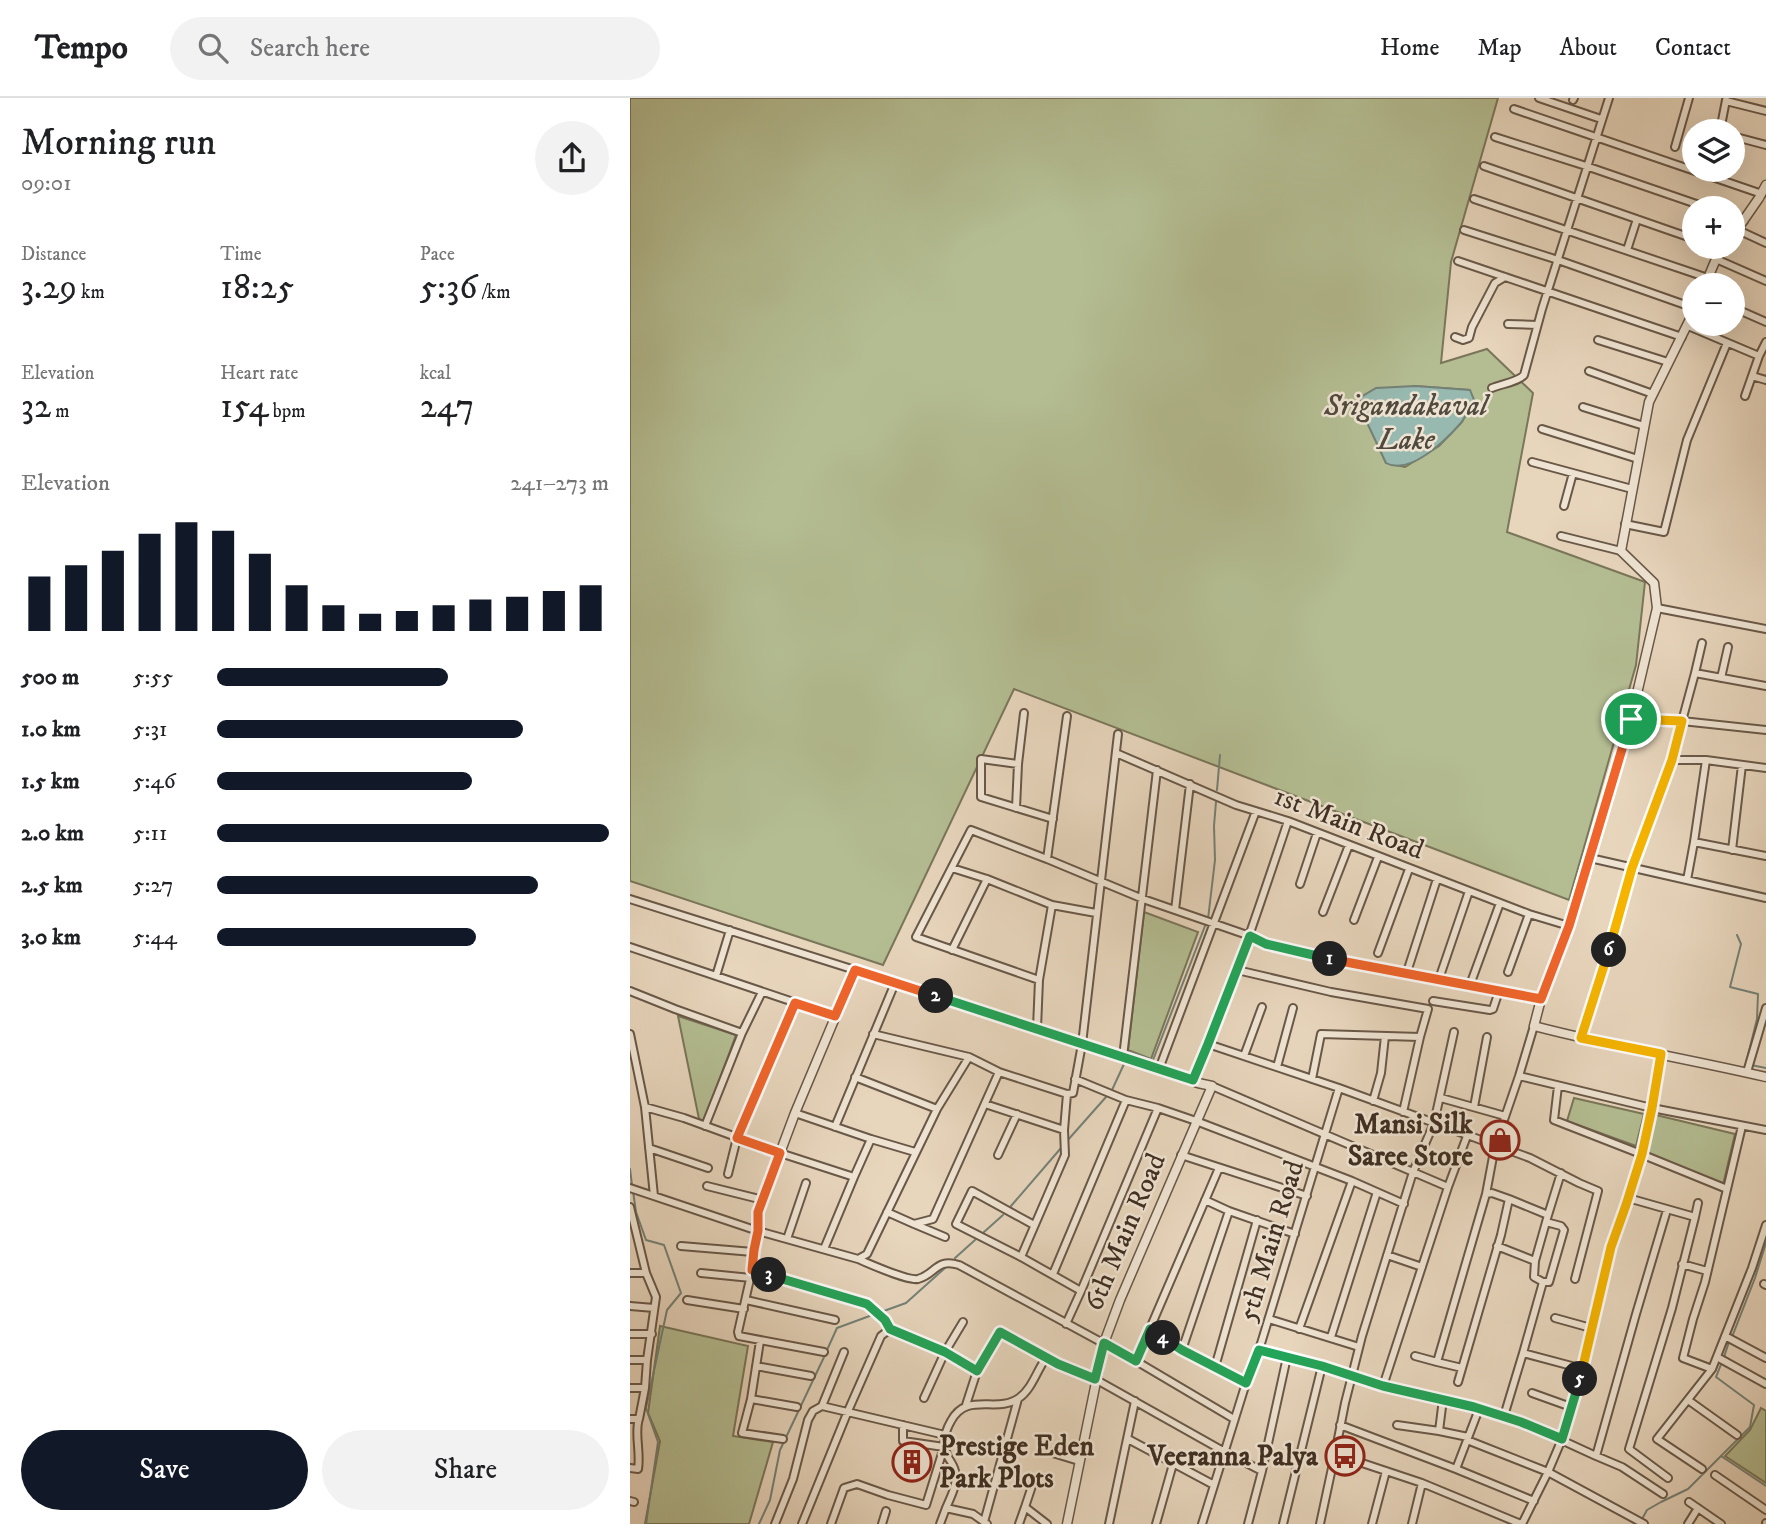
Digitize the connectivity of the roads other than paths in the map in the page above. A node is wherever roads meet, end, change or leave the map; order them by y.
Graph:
1 (1539, 98) edge
2 (1609, 98) edge
3 (1689, 98) edge
4 (1726, 100) edge
5 (1514, 109) dead end
6 (1766, 111) edge
7 (1601, 119) junction
8 (1722, 119) edge
9 (1595, 136) junction
10 (1495, 137) dead end
11 (1745, 139) edge
12 (1766, 145) edge
13 (1675, 147) dead end
14 (1682, 163) edge
15 (1484, 166) dead end
16 (1586, 166) junction
17 (1733, 182) edge
18 (1763, 195) edge
19 (1577, 198) junction
20 (1474, 199) dead end
21 (1682, 199) edge
22 (1637, 219) junction
23 (1745, 220) edge
24 (1464, 230) dead end
25 (1567, 230) junction
26 (1682, 235) edge
27 (1745, 237) edge
28 (1766, 243) edge
29 (1627, 250) junction
30 (1716, 259) joint
31 (1558, 260) junction
32 (1458, 261) dead end
33 (1686, 273) edge
34 (1710, 273) edge
35 (1505, 277) junction
36 (1766, 281) edge
37 (1547, 292) junction
38 (1682, 306) edge
39 (1745, 313) edge
40 (1766, 322) edge
41 (1508, 324) dead end
42 (1537, 325) junction
43 (1711, 336) edge
44 (1455, 337) dead end
45 (1682, 337) joint
46 (1598, 340) dead end
47 (1766, 342) edge
48 (1727, 343) junction
49 (1759, 356) junction
50 (1668, 362) junction
51 (1589, 371) dead end
52 (1752, 376) junction
53 (1766, 380) edge
54 (1492, 388) dead end
55 (1653, 394) junction
56 (1745, 396) dead end
57 (1583, 407) dead end
58 (1644, 426) junction
59 (1542, 429) dead end
60 (1638, 459) junction
61 (1532, 462) dead end
62 (1573, 473) junction
63 (1632, 489) junction
64 (1564, 506) dead end
65 (1625, 524) junction
66 (1561, 536) dead end
67 (1620, 551) junction
68 (1657, 608) junction
69 (1766, 629) edge
70 (1702, 643) dead end
71 (1728, 646) dead end
72 (1695, 673) junction
73 (1721, 678) junction
74 (1766, 686) edge
75 (1024, 713) dead end
76 (1067, 716) dead end
77 (1631, 719) junction
78 (1682, 721) junction
79 (1766, 730) edge
80 (1118, 734) dead end
81 (1116, 753) junction
82 (1672, 760) junction
83 (1706, 760) junction
84 (1018, 764) junction
85 (1742, 765) junction
86 (1766, 768) edge
87 (1157, 769) junction
88 (1190, 784) junction
89 (1016, 808) junction
90 (1256, 811) junction
91 (1053, 820) junction
92 (1288, 821) junction
93 (1317, 833) junction
94 (1694, 842) junction
95 (1349, 845) junction
96 (1732, 850) junction
97 (1766, 856) edge
98 (1378, 857) junction
99 (1590, 858) junction
100 (1047, 859) junction
101 (952, 868) junction
102 (1632, 868) junction
103 (1409, 869) junction
104 (988, 879) junction
105 (1437, 879) junction
106 (1687, 880) junction
107 (1102, 882) junction
108 (1300, 884) dead end
109 (1469, 891) junction
110 (630, 898) edge
111 (1766, 898) edge
112 (1143, 899) junction
113 (1500, 903) junction
114 (1052, 905) junction
115 (1175, 910) junction
116 (1323, 912) dead end
117 (1096, 913) junction
118 (1529, 914) junction
119 (1354, 920) dead end
120 (1215, 924) junction
121 (1569, 926) junction
122 (730, 930) junction
123 (1250, 936) junction
124 (630, 947) edge
125 (953, 950) junction
126 (1378, 953) dead end
127 (855, 970) junction
128 (1237, 970) junction
129 (1407, 972) junction
130 (1508, 972) dead end
131 (716, 976) junction
132 (1439, 979) junction
133 (1039, 980) junction
134 (895, 983) junction
135 (1470, 985) junction
136 (630, 991) edge
137 (1499, 991) junction
138 (762, 992) junction
139 (1541, 999) junction
140 (1433, 1000) dead end
141 (795, 1003) junction
142 (1262, 1007) dead end
143 (1293, 1008) dead end
144 (1766, 1008) edge
145 (835, 1016) junction
146 (1534, 1026) junction
147 (1037, 1028) junction
148 (1454, 1032) dead end
149 (743, 1033) junction
150 (630, 1034) edge
151 (873, 1034) junction
152 (1385, 1036) junction
153 (1420, 1037) junction
154 (1487, 1037) dead end
155 (1581, 1038) junction
156 (1082, 1044) junction
157 (1208, 1044) junction
158 (1661, 1054) junction
159 (1244, 1056) junction
160 (970, 1057) junction
161 (1124, 1057) junction
162 (1277, 1067) junction
163 (1749, 1067) junction
164 (1159, 1069) junction
165 (999, 1072) junction
166 (1519, 1076) junction
167 (855, 1077) junction
168 (1766, 1077) edge
169 (1074, 1079) junction
170 (1312, 1079) junction
171 (1193, 1080) junction
172 (1212, 1086) junction
173 (1558, 1086) junction
174 (1339, 1088) junction
175 (1067, 1094) junction
176 (1441, 1098) junction
177 (1126, 1100) junction
178 (1373, 1101) junction
179 (985, 1104) junction
180 (645, 1107) junction
181 (1474, 1107) junction
182 (1158, 1108) junction
183 (1652, 1108) junction
184 (937, 1109) junction
185 (1404, 1112) junction
186 (795, 1113) junction
187 (1017, 1114) junction
188 (1505, 1116) junction
189 (1196, 1121) junction
190 (1434, 1124) junction
191 (705, 1126) junction
192 (1742, 1126) junction
193 (835, 1127) junction
194 (1064, 1130) junction
195 (1766, 1130) edge
196 (1326, 1135) junction
197 (1467, 1136) junction
198 (737, 1138) junction
199 (871, 1139) junction
200 (1495, 1146) junction
201 (649, 1148) junction
202 (915, 1152) junction
203 (780, 1153) junction
204 (1642, 1154) junction
205 (998, 1155) dead end
206 (1181, 1155) junction
207 (708, 1168) dead end
208 (1219, 1168) junction
209 (1315, 1168) junction
210 (1413, 1172) junction
211 (1561, 1173) junction
212 (728, 1174) dead end
213 (854, 1177) junction
214 (1352, 1181) junction
215 (806, 1183) dead end
216 (708, 1186) dead end
217 (1448, 1187) junction
218 (630, 1188) edge
219 (1727, 1189) junction
220 (1377, 1192) junction
221 (1486, 1194) junction
222 (652, 1195) junction
223 (1307, 1196) junction
224 (1628, 1198) junction
225 (1509, 1199) junction
226 (763, 1200) junction
227 (1205, 1200) junction
228 (1698, 1203) dead end
229 (1404, 1204) junction
230 (1667, 1210) junction
231 (1229, 1211) junction
232 (630, 1212) edge
233 (887, 1212) junction
234 (1695, 1217) junction
235 (1547, 1218) junction
236 (1257, 1220) junction
237 (914, 1224) junction
238 (1034, 1225) junction
239 (1766, 1225) edge
240 (758, 1231) junction
241 (1295, 1234) junction
242 (945, 1237) dead end
243 (787, 1239) junction
244 (630, 1242) edge
245 (639, 1243) junction
246 (681, 1246) dead end
247 (1497, 1246) junction
248 (824, 1249) junction
249 (753, 1252) junction
250 (1387, 1255) junction
251 (1021, 1257) junction
252 (858, 1259) junction
253 (1535, 1261) junction
254 (1682, 1264) junction
255 (1422, 1267) junction
256 (1707, 1271) junction
257 (630, 1273) edge
258 (646, 1273) junction
259 (701, 1273) dead end
260 (752, 1274) junction
261 (1053, 1274) junction
262 (1576, 1279) dead end
263 (1543, 1282) junction
264 (1081, 1291) junction
265 (687, 1300) dead end
266 (746, 1300) junction
267 (630, 1306) edge
268 (654, 1308) junction
269 (744, 1309) junction
270 (1555, 1318) dead end
271 (835, 1320) dead end
272 (1269, 1320) junction
273 (963, 1322) dead end
274 (1066, 1324) junction
275 (1591, 1328) junction
276 (890, 1329) junction
277 (1150, 1329) junction
278 (1299, 1329) junction
279 (630, 1334) edge
280 (652, 1334) junction
281 (1726, 1336) junction
282 (1331, 1337) junction
283 (760, 1340) junction
284 (1104, 1343) junction
285 (1359, 1347) junction
286 (1182, 1350) junction
287 (1259, 1350) junction
288 (824, 1352) dead end
289 (844, 1352) dead end
290 (945, 1352) junction
291 (1523, 1353) junction
292 (1415, 1356) dead end
293 (1287, 1357) junction
294 (1717, 1357) junction
295 (1046, 1358) junction
296 (1766, 1358) edge
297 (630, 1360) edge
298 (647, 1360) junction
299 (1136, 1361) junction
300 (1437, 1362) junction
301 (756, 1366) junction
302 (1322, 1366) junction
303 (1215, 1367) junction
304 (1462, 1368) junction
305 (1583, 1369) junction
306 (1712, 1369) junction
307 (977, 1371) junction
308 (811, 1376) dead end
309 (1351, 1376) junction
310 (1095, 1379) junction
311 (1458, 1382) dead end
312 (1246, 1383) junction
313 (1766, 1384) edge
314 (1383, 1386) junction
315 (630, 1388) edge
316 (645, 1388) junction
317 (1532, 1392) dead end
318 (924, 1398) dead end
319 (751, 1399) junction
320 (1018, 1399) junction
321 (1443, 1399) junction
322 (1688, 1400) junction
323 (1135, 1401) junction
324 (966, 1405) junction
325 (822, 1406) junction
326 (797, 1407) dead end
327 (1571, 1407) junction
328 (1479, 1409) junction
329 (848, 1411) junction
330 (1504, 1416) junction
331 (630, 1419) edge
332 (639, 1419) junction
333 (1234, 1419) junction
334 (903, 1425) junction
335 (1340, 1425) junction
336 (1397, 1425) dead end
337 (1439, 1431) junction
338 (945, 1435) junction
339 (1737, 1435) dead end
340 (1468, 1438) junction
341 (783, 1439) dead end
342 (1128, 1439) junction
343 (1562, 1439) junction
344 (944, 1447) junction
345 (630, 1449) edge
346 (639, 1450) junction
347 (1046, 1451) dead end
348 (1225, 1452) junction
349 (1335, 1454) junction
350 (1597, 1455) junction
351 (1079, 1461) junction
352 (1173, 1464) junction
353 (630, 1468) edge
354 (1456, 1469) junction
355 (1702, 1469) dead end
356 (1262, 1471) junction
357 (1386, 1471) junction
358 (1548, 1472) junction
359 (1715, 1475) dead end
360 (1668, 1478) dead end
361 (1033, 1483) dead end
362 (1422, 1483) junction
363 (1214, 1485) junction
364 (1662, 1494) dead end
365 (1534, 1501) junction
366 (1689, 1502) dead end
367 (1025, 1507) junction
368 (946, 1508) junction
369 (1698, 1508) junction
370 (1766, 1510) edge
371 (886, 1511) dead end
372 (973, 1514) junction
373 (1500, 1516) junction
374 (986, 1523) edge
375 (1641, 1523) edge
376 (775, 1524) edge
377 (802, 1524) edge
378 (831, 1524) edge
379 (882, 1524) edge
380 (940, 1524) edge
381 (970, 1524) edge
382 (1019, 1524) edge
383 (1047, 1524) edge
384 (1067, 1524) edge
385 (1109, 1524) edge
386 (1156, 1524) edge
387 (1202, 1524) edge
388 (1248, 1524) edge
389 (1283, 1524) edge
390 (1320, 1524) edge
391 (1372, 1524) edge
392 (1414, 1524) edge
393 (1498, 1524) edge
394 (1521, 1524) edge
395 (1688, 1524) edge
396 (1721, 1524) edge

1 - 7 street
2 - 7 street
3 - 13 street
4 - 6 street
4 - 8 street
5 - 9 street
7 - 9 street
9 - 14 street
9 - 16 street
10 - 16 street
11 - 12 street
15 - 19 street
16 - 19 street
16 - 21 street
17 - 18 street
18 - 23 street
19 - 22 street
19 - 25 street
20 - 25 street
22 - 26 street
22 - 29 street
24 - 31 street
25 - 29 street
25 - 31 street
27 - 28 street
29 - 33 street
30 - 34 street
30 - 36 street
31 - 37 street
31 - 38 street
32 - 35 street
35 - 37 street
35 - 44 street
37 - 42 street
37 - 45 street
39 - 40 street
41 - 42 street
42 - 54 street
43 - 48 street
45 - 50 street
46 - 50 street
47 - 49 street
48 - 49 street
48 - 65 street
49 - 52 street
50 - 55 street
51 - 55 street
52 - 53 street
52 - 56 street
55 - 58 street
57 - 58 street
58 - 60 street
59 - 60 street
60 - 63 street
61 - 62 street
62 - 63 street
62 - 64 street
63 - 65 street
65 - 67 street
66 - 67 street
67 - 68 street
68 - 69 street
68 - 77 street
70 - 72 street
71 - 73 street
72 - 73 street
72 - 78 street
73 - 74 street
75 - 84 street
76 - 91 street
77 - 78 street
77 - 99 street
78 - 79 street
78 - 82 street
80 - 81 street
81 - 87 street, 1st Main Road
81 - 107 street
82 - 83 street
82 - 102 street
83 - 85 street
83 - 94 street
84 - 89 street
84 - 89 street
85 - 86 street
85 - 96 street
87 - 88 street, 1st Main Road
87 - 112 street
88 - 90 street, 1st Main Road
88 - 115 street
89 - 91 street
90 - 92 street, 1st Main Road
90 - 120 street
91 - 100 street
92 - 93 street, 1st Main Road
92 - 123 street
93 - 95 street, 1st Main Road
93 - 108 street
94 - 96 street
94 - 106 street
95 - 98 street, 1st Main Road
95 - 116 street
96 - 97 street
98 - 103 street, 1st Main Road
98 - 119 street
99 - 102 street
99 - 121 street
100 - 101 street
100 - 107 street
101 - 104 street
101 - 125 street
102 - 106 street
102 - 155 street
103 - 105 street, 1st Main Road
103 - 126 street
104 - 114 street
104 - 125 street
105 - 109 street, 1st Main Road
105 - 129 street
106 - 111 street
107 - 112 street
107 - 117 street
109 - 113 street, 1st Main Road
109 - 132 street
110 - 122 street
112 - 115 street
112 - 161 street
113 - 118 street, 1st Main Road
113 - 135 street
114 - 117 street
114 - 133 street
115 - 120 street
117 - 156 street
118 - 121 street, 1st Main Road
118 - 130 street
120 - 123 street
120 - 164 street
121 - 139 street
122 - 127 street
122 - 131 street
123 - 128 street
123 - 129 street
124 - 131 street
125 - 133 street
127 - 134 street
127 - 145 street
128 - 153 street
128 - 157 street
129 - 132 street
131 - 138 street
132 - 135 street
133 - 147 street
134 - 147 street
134 - 151 street
135 - 137 street
136 - 149 street
137 - 139 street
137 - 140 street
138 - 141 street
138 - 149 street
139 - 146 street
141 - 145 street
141 - 198 street
142 - 159 street
143 - 162 street
144 - 163 street
145 - 186 street
146 - 155 street
146 - 166 street
147 - 156 street
148 - 176 street
149 - 191 street
150 - 180 street
151 - 160 street
151 - 167 street
152 - 153 street
152 - 170 street
152 - 178 street
153 - 185 street
154 - 181 street
155 - 158 street
156 - 161 street
156 - 169 street
157 - 159 street
157 - 171 street
158 - 163 street
158 - 183 street
159 - 162 street
160 - 165 street
160 - 184 street
161 - 164 street
162 - 170 street
163 - 168 street
164 - 171 street
165 - 175 street
165 - 179 street
166 - 173 street
166 - 188 street
167 - 184 street
167 - 193 street
169 - 175 street
169 - 177 street
170 - 174 street
171 - 172 street
172 - 189 street, 6th Main Road
172 - 196 street
173 - 183 street
173 - 204 street
174 - 178 street
174 - 196 street, 5th Main Road
175 - 194 street
176 - 181 street
176 - 190 street
177 - 182 street
177 - 261 street
178 - 185 street
179 - 187 street
179 - 237 street
180 - 191 street
180 - 201 street
181 - 188 street
182 - 189 street
182 - 264 street
183 - 192 street
183 - 204 street
184 - 202 street
185 - 190 street
186 - 193 street
186 - 203 street
187 - 194 street
187 - 205 street
188 - 200 street
189 - 206 street, 6th Main Road
189 - 209 street
190 - 197 street
190 - 210 street
191 - 198 street
192 - 195 street
192 - 219 street
193 - 199 street
194 - 238 street
196 - 209 street, 5th Main Road
196 - 210 street
197 - 200 street
197 - 217 street
198 - 203 street
198 - 212 street
199 - 202 street
199 - 213 street
200 - 211 street
200 - 221 street
201 - 207 street
201 - 222 street
202 - 233 street
203 - 213 street
203 - 226 street
204 - 219 street
204 - 224 street
206 - 208 street
206 - 284 street, 6th Main Road
208 - 223 street
208 - 227 street
209 - 214 street
209 - 223 street, 5th Main Road
210 - 217 street
210 - 229 street
211 - 235 street
211 - 262 street
213 - 248 street
214 - 220 street
214 - 278 street
215 - 243 street
216 - 226 street
217 - 255 street
218 - 222 street
219 - 256 street
220 - 229 street
220 - 282 street
221 - 225 street
221 - 300 street
222 - 240 street
223 - 241 street, 5th Main Road
224 - 230 street
224 - 275 street
225 - 235 street
225 - 247 street
226 - 240 street
227 - 231 street
227 - 277 street
228 - 234 street
229 - 250 street
230 - 234 street
230 - 350 street
231 - 236 street
231 - 286 street
232 - 245 street
233 - 237 street
233 - 252 street
234 - 254 street
235 - 253 street
235 - 263 street
236 - 241 street
236 - 303 street
237 - 242 street
238 - 251 street
238 - 251 street
239 - 281 street
240 - 243 street
240 - 249 street
241 - 272 street, 5th Main Road
243 - 248 street
244 - 245 street
245 - 258 street
246 - 249 street
247 - 253 street
247 - 304 street
248 - 252 street
249 - 260 street
250 - 255 street
250 - 285 street
251 - 261 street
252 - 274 street
253 - 263 street
254 - 256 street
254 - 360 street
255 - 314 street
256 - 306 street
257 - 258 street
258 - 268 street
259 - 260 street
260 - 266 street
260 - 276 street
261 - 264 street
263 - 291 street
264 - 274 street
265 - 269 street
266 - 269 street
266 - 271 street
267 - 268 street
268 - 280 street
269 - 283 street
270 - 275 street
272 - 278 street
272 - 287 street, 5th Main Road
273 - 290 street
274 - 284 street
275 - 305 street
276 - 290 street
276 - 329 street
277 - 286 street
277 - 299 street
278 - 282 street
279 - 280 street
280 - 298 street
281 - 294 street
281 - 296 street
282 - 285 street
283 - 288 street
283 - 301 street
284 - 299 street
284 - 310 street, 6th Main Road
285 - 309 street
286 - 303 street
287 - 293 street
287 - 312 street, 5th Main Road
289 - 325 street
290 - 307 street
290 - 318 street
291 - 305 street
291 - 330 street
292 - 300 street
293 - 302 street
293 - 356 street
294 - 306 street
294 - 313 street
295 - 307 street
295 - 310 street
295 - 320 street
297 - 298 street
298 - 316 street
299 - 333 street
300 - 304 street
301 - 308 street
301 - 319 street
302 - 309 street
302 - 389 street
303 - 312 street
304 - 311 street
305 - 327 street
306 - 322 street
307 - 324 street
309 - 314 street
309 - 335 street
310 - 323 street
310 - 351 street, 6th Main Road
312 - 333 street, 5th Main Road
314 - 321 street
315 - 316 street
316 - 332 street
317 - 327 street
319 - 326 street
319 - 341 street
320 - 324 street
320 - 374 street
321 - 328 street
321 - 337 street
322 - 339 street
322 - 355 street
323 - 342 street
323 - 348 street
324 - 338 street
325 - 329 street
325 - 376 street
327 - 343 street
328 - 330 street
328 - 340 street
329 - 334 street
329 - 377 street
330 - 343 street
331 - 332 street
332 - 346 street
333 - 348 street, 5th Main Road
334 - 338 street
334 - 344 street
335 - 349 street
335 - 354 street
336 - 337 street
337 - 340 street
338 - 344 street
340 - 354 street
340 - 358 street
342 - 352 street
342 - 385 street
343 - 350 street
343 - 358 street
344 - 368 street
344 - 378 street
345 - 346 street
346 - 353 street
347 - 351 street
348 - 356 street
348 - 363 street, 5th Main Road
349 - 357 street
349 - 390 street
350 - 364 street
351 - 384 street, 6th Main Road
352 - 363 street
352 - 386 street
354 - 365 street
356 - 388 street
357 - 362 street
357 - 391 street
358 - 365 street
358 - 375 street
359 - 370 street
361 - 367 street
362 - 373 street
362 - 392 street
363 - 387 street, 5th Main Road
365 - 394 street
366 - 369 street
367 - 382 street
367 - 383 street
368 - 372 street
368 - 380 street
369 - 395 street
369 - 396 street
371 - 379 street
372 - 374 street
372 - 381 street
373 - 393 street
373 - 394 street

